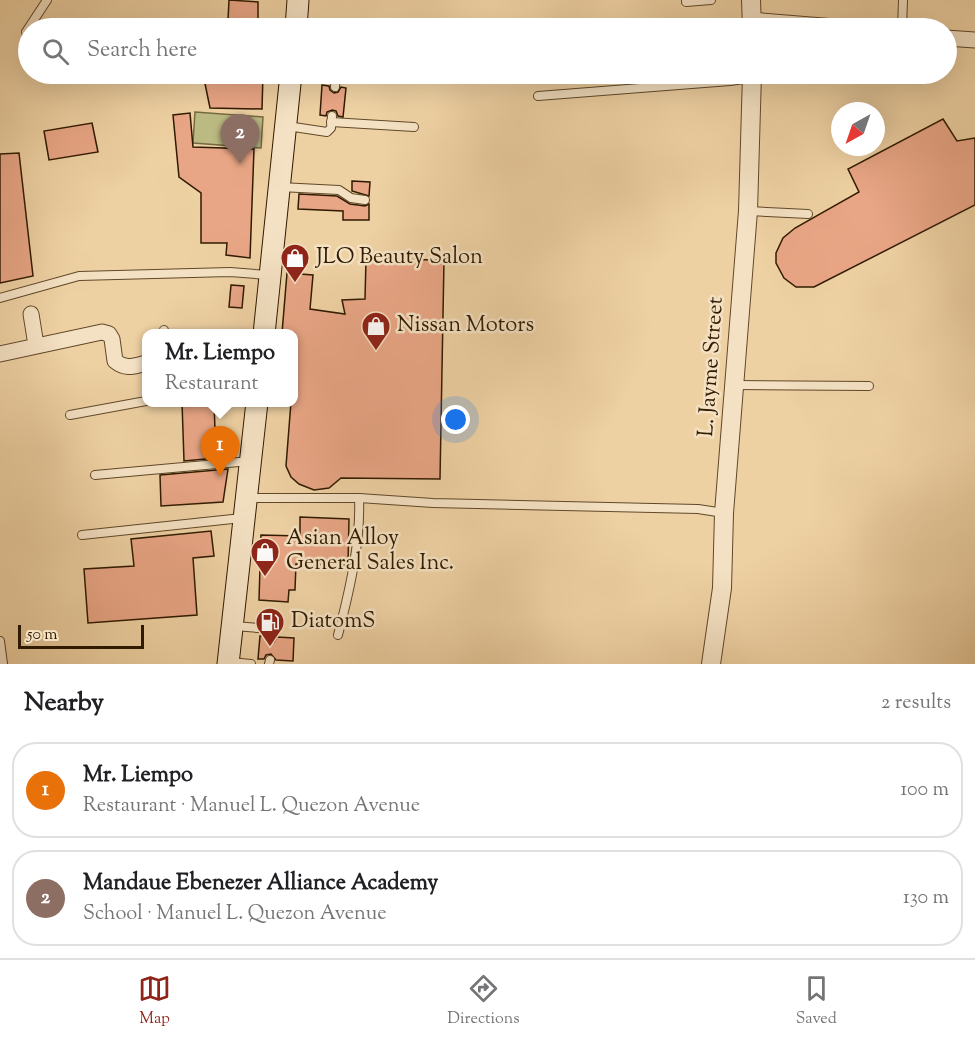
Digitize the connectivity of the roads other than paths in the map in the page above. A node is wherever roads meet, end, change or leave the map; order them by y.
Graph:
1 (47, 0) edge
2 (298, 0) edge
3 (686, 0) edge
4 (711, 0) edge
5 (751, 0) edge
6 (903, 0) edge
7 (35, 18) edge
8 (297, 18) edge
9 (751, 18) edge
10 (902, 18) edge
11 (957, 39) edge
12 (975, 40) edge
13 (290, 84) edge
14 (335, 84) edge
15 (692, 84) edge
16 (753, 84) edge
17 (334, 87) dead end
18 (538, 96) dead end
19 (286, 126) junction
20 (414, 127) dead end
21 (280, 187) junction
22 (365, 200) dead end
23 (748, 211) junction
24 (808, 214) dead end
25 (270, 275) junction
26 (0, 298) edge
27 (30, 314) dead end
28 (264, 329) edge
29 (36, 345) junction
30 (0, 354) edge
31 (142, 364) edge
32 (736, 385) junction
33 (869, 386) dead end
34 (142, 402) edge
35 (257, 407) edge
36 (70, 414) dead end
37 (252, 461) junction
38 (95, 475) dead end
39 (359, 498) junction
40 (246, 508) junction
41 (724, 513) junction
42 (82, 535) dead end
43 (232, 626) junction
44 (338, 635) dead end
45 (271, 637) dead end
46 (0, 641) edge
47 (228, 663) edge
48 (3, 664) edge
49 (251, 664) edge
50 (711, 664) edge

1 - 7 lane
2 - 8 main road
3 - 4 lane
5 - 9 street
6 - 10 lane
11 - 12 street
13 - 19 main road
14 - 17 lane
15 - 18 lane
16 - 23 street, L. Jayme Street
19 - 20 lane
19 - 21 main road
21 - 22 lane
21 - 25 main road
23 - 24 lane
23 - 32 street, L. Jayme Street
25 - 26 lane
25 - 28 main road
27 - 29 street
29 - 30 street
29 - 31 street
32 - 33 lane
32 - 41 street, L. Jayme Street
34 - 36 lane
35 - 37 main road
37 - 38 lane
37 - 40 main road
39 - 40 lane
39 - 41 lane
39 - 44 lane
40 - 42 lane
40 - 43 main road
41 - 50 street, L. Jayme Street
43 - 45 lane
43 - 47 main road
46 - 48 lane
47 - 49 lane

